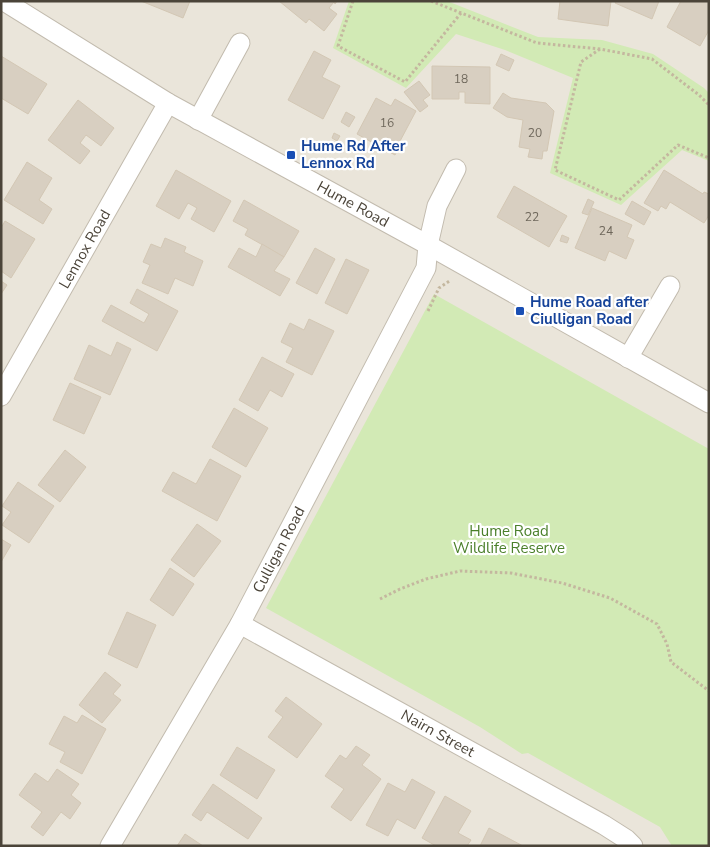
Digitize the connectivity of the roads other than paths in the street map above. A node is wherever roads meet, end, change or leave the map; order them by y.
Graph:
1 (4, 1) edge
2 (240, 43) dead end
3 (168, 103) junction
4 (198, 120) junction
5 (456, 169) dead end
6 (428, 245) junction
7 (670, 286) dead end
8 (628, 358) junction
9 (1, 396) edge
10 (709, 403) edge
11 (240, 624) junction
12 (110, 846) edge
13 (633, 846) edge

1 - 3 street, Hume Road
2 - 4 street
3 - 4 street, Hume Road
3 - 9 street, Lennox Road
4 - 6 street, Hume Road
5 - 6 street
6 - 8 street, Hume Road
6 - 11 street, Culligan Road
7 - 8 street
8 - 10 street, Hume Road
11 - 12 street, Culligan Road
11 - 13 street, Nairn Street

